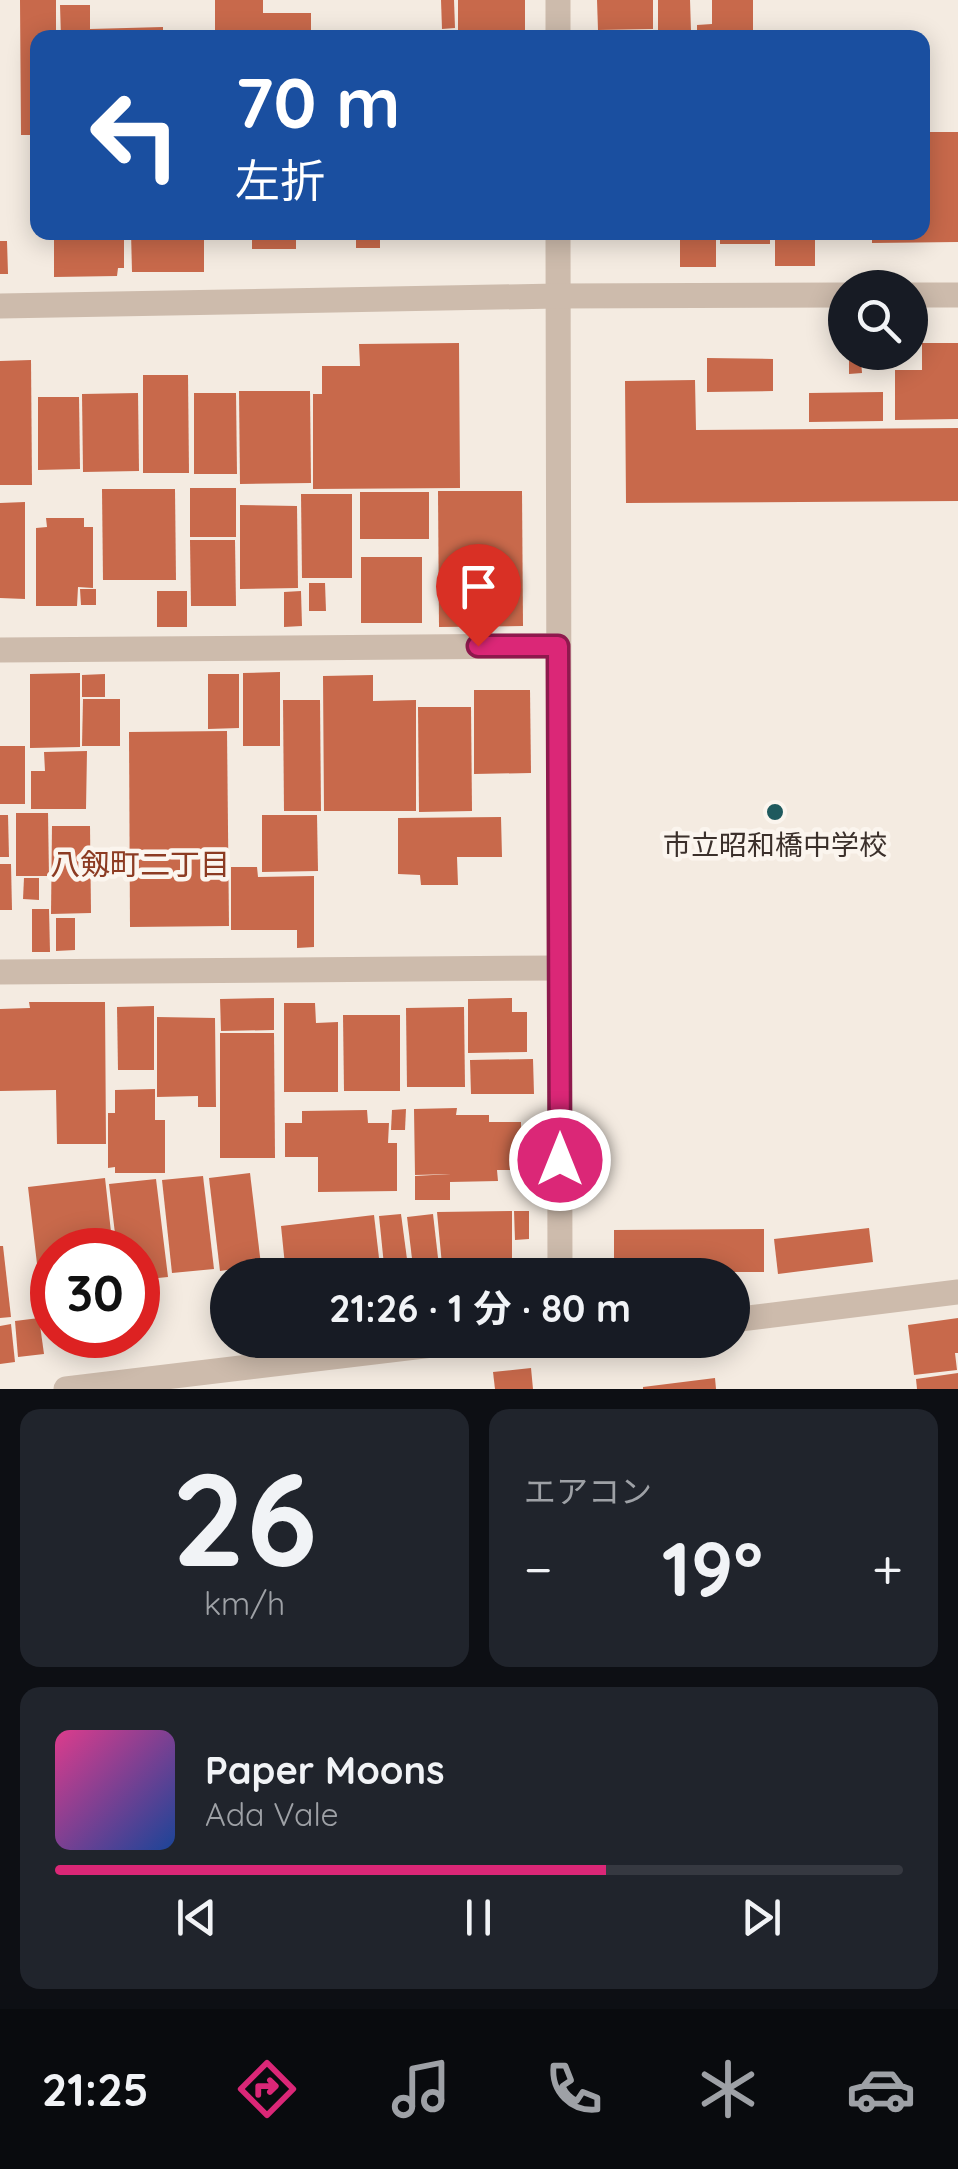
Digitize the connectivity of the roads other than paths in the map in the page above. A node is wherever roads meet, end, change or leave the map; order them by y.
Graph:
1 (558, 0) edge
2 (558, 30) edge
3 (558, 240) edge
4 (828, 295) edge
5 (928, 295) edge
6 (958, 295) edge
7 (558, 296) junction
8 (0, 306) edge
9 (558, 646) junction
10 (0, 650) edge
11 (559, 968) junction
12 (0, 972) edge
13 (560, 1258) edge
14 (958, 1292) edge
15 (750, 1318) edge
16 (324, 1358) edge
17 (66, 1389) edge

1 - 2 street
3 - 7 street
4 - 7 street
5 - 6 street
7 - 8 street
7 - 9 street
9 - 10 street
9 - 11 street
11 - 12 street
11 - 13 street
14 - 15 street
16 - 17 street

